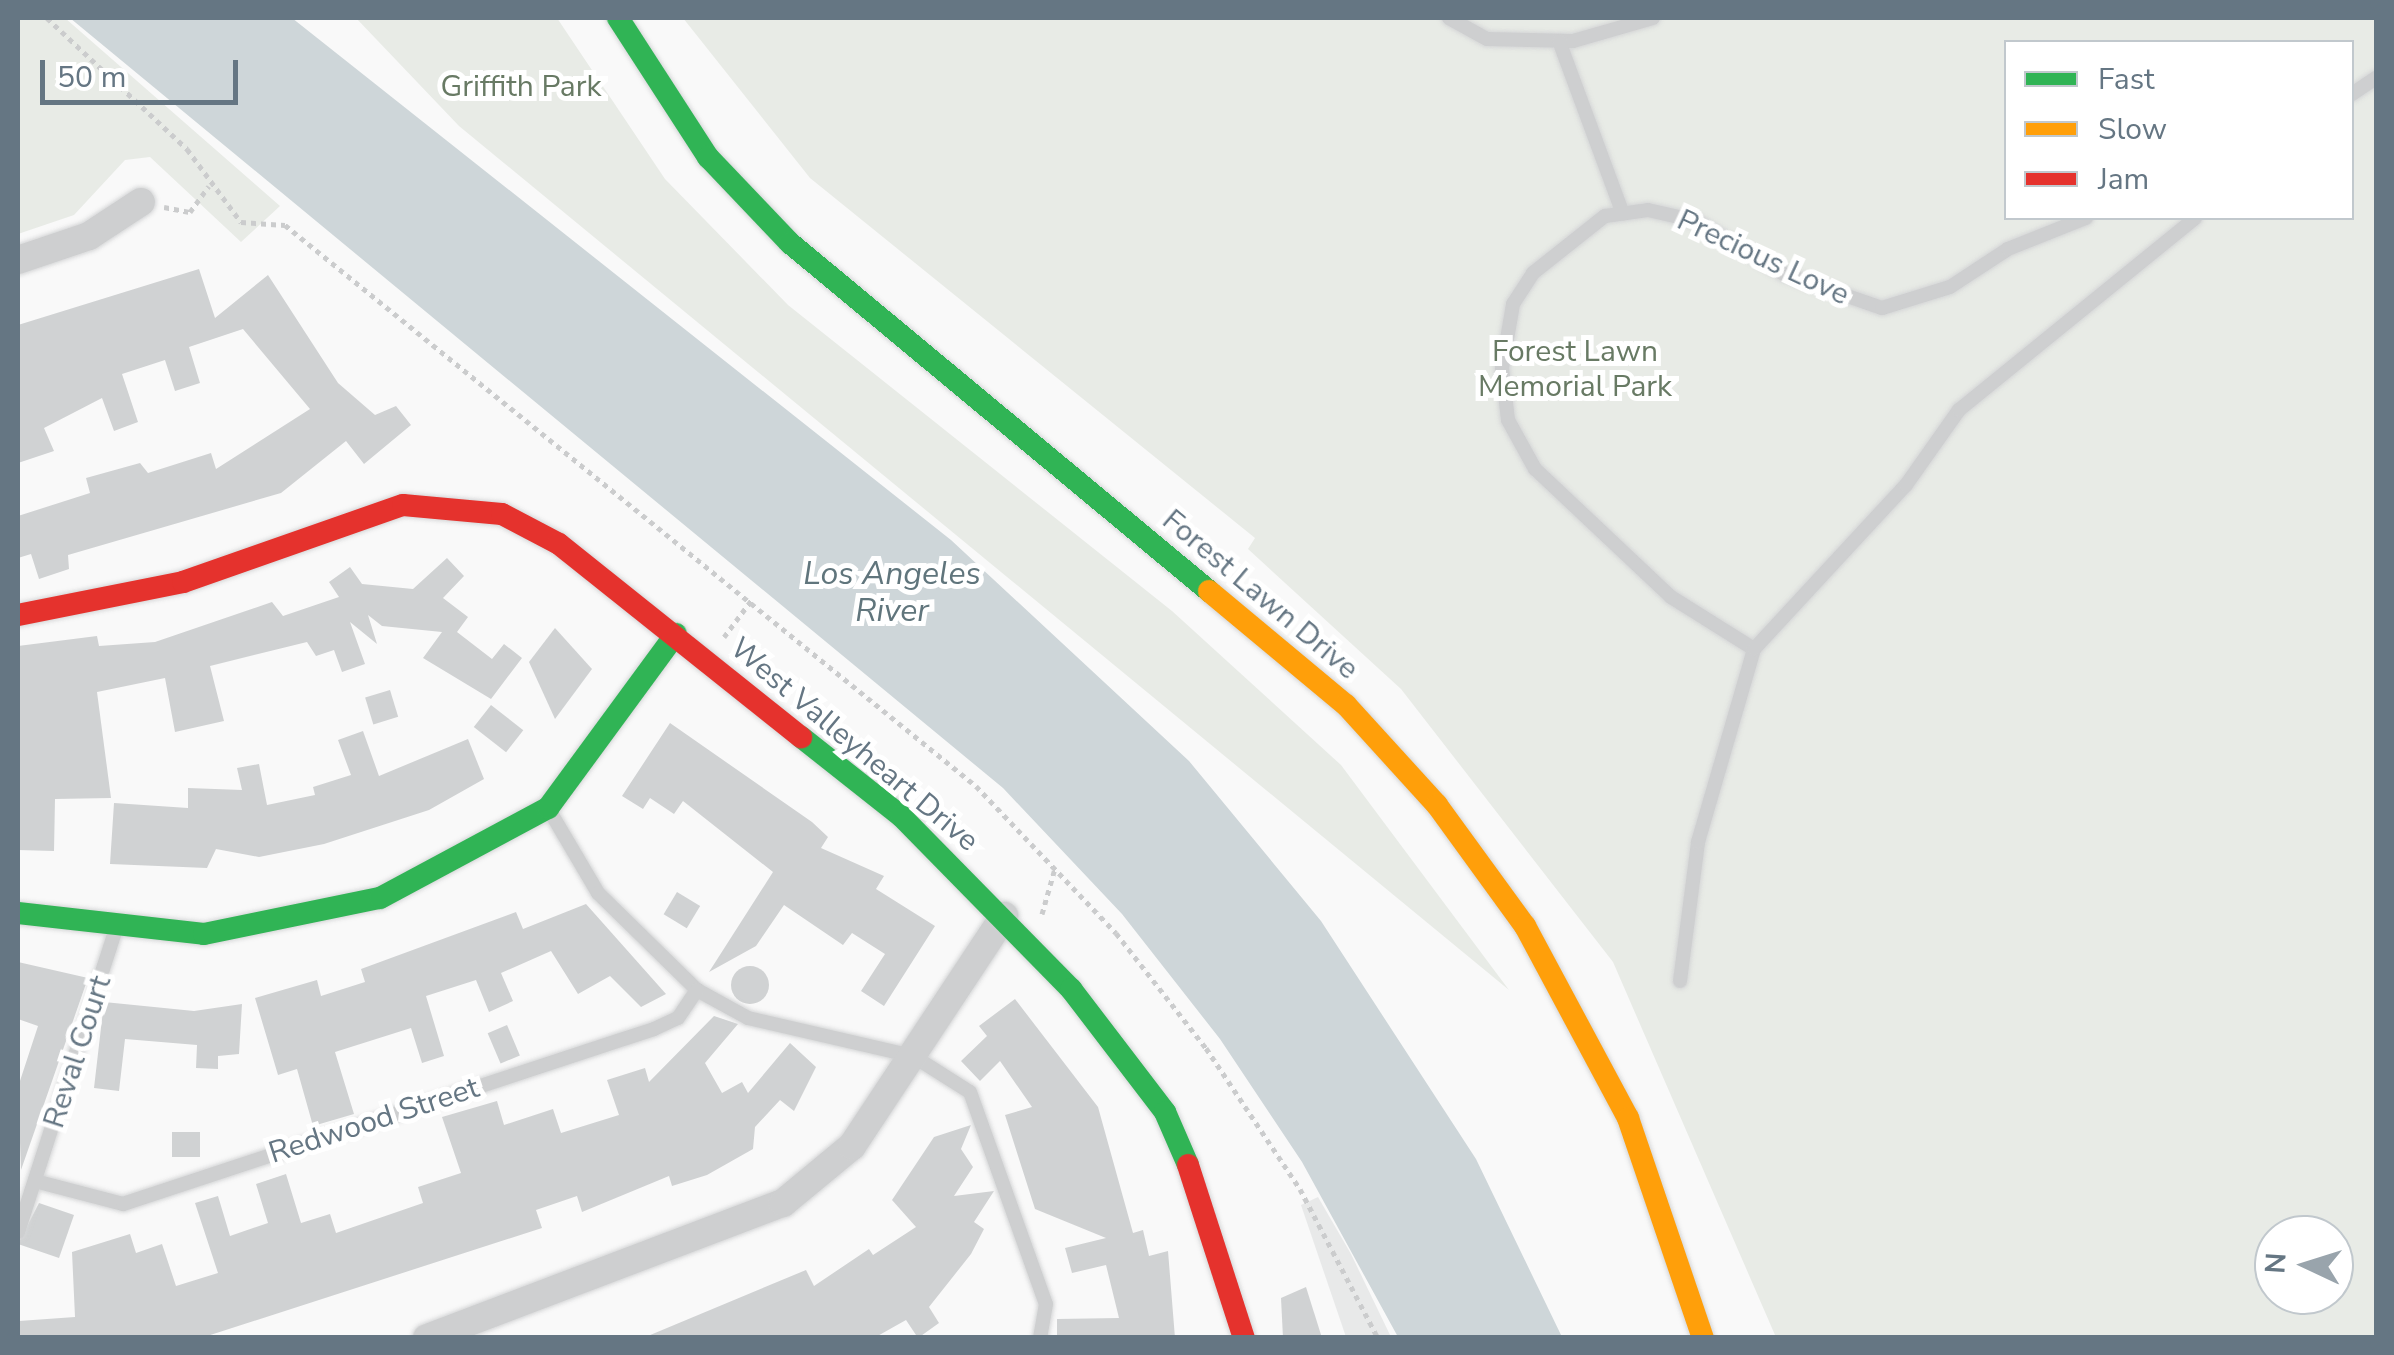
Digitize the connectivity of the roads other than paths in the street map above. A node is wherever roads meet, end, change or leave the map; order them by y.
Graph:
1 (618, 18) edge
2 (1449, 18) edge
3 (1653, 18) edge
4 (1560, 40) junction
5 (2376, 78) edge
6 (2354, 93) edge
7 (141, 202) road end
8 (1622, 214) junction
9 (2082, 220) edge
10 (2193, 220) edge
11 (18, 260) edge
12 (18, 615) edge
13 (676, 634) junction
14 (1754, 649) junction
15 (548, 808) junction
16 (18, 913) edge
17 (1004, 916) junction
18 (116, 929) junction
19 (1680, 981) dead end
20 (697, 990) junction
21 (912, 1056) junction
22 (35, 1181) junction
23 (18, 1232) edge
24 (427, 1338) edge
25 (1040, 1338) edge
26 (1244, 1338) edge
27 (1703, 1338) edge

1 - 27 street, Forest Lawn Drive
2 - 4 lane
3 - 4 lane
4 - 8 lane
5 - 6 lane
7 - 11 street
8 - 9 lane, Precious Love
8 - 14 lane
10 - 14 lane
12 - 13 street, West Valleyheart Drive
13 - 15 street
13 - 17 street, West Valleyheart Drive
14 - 19 lane
15 - 18 street
15 - 20 lane
16 - 18 street
17 - 21 street
17 - 26 street, West Valleyheart Drive
18 - 22 lane, Reval Court
20 - 21 lane
20 - 22 lane, Redwood Street
21 - 24 street
21 - 25 lane
22 - 23 lane, Reval Court

